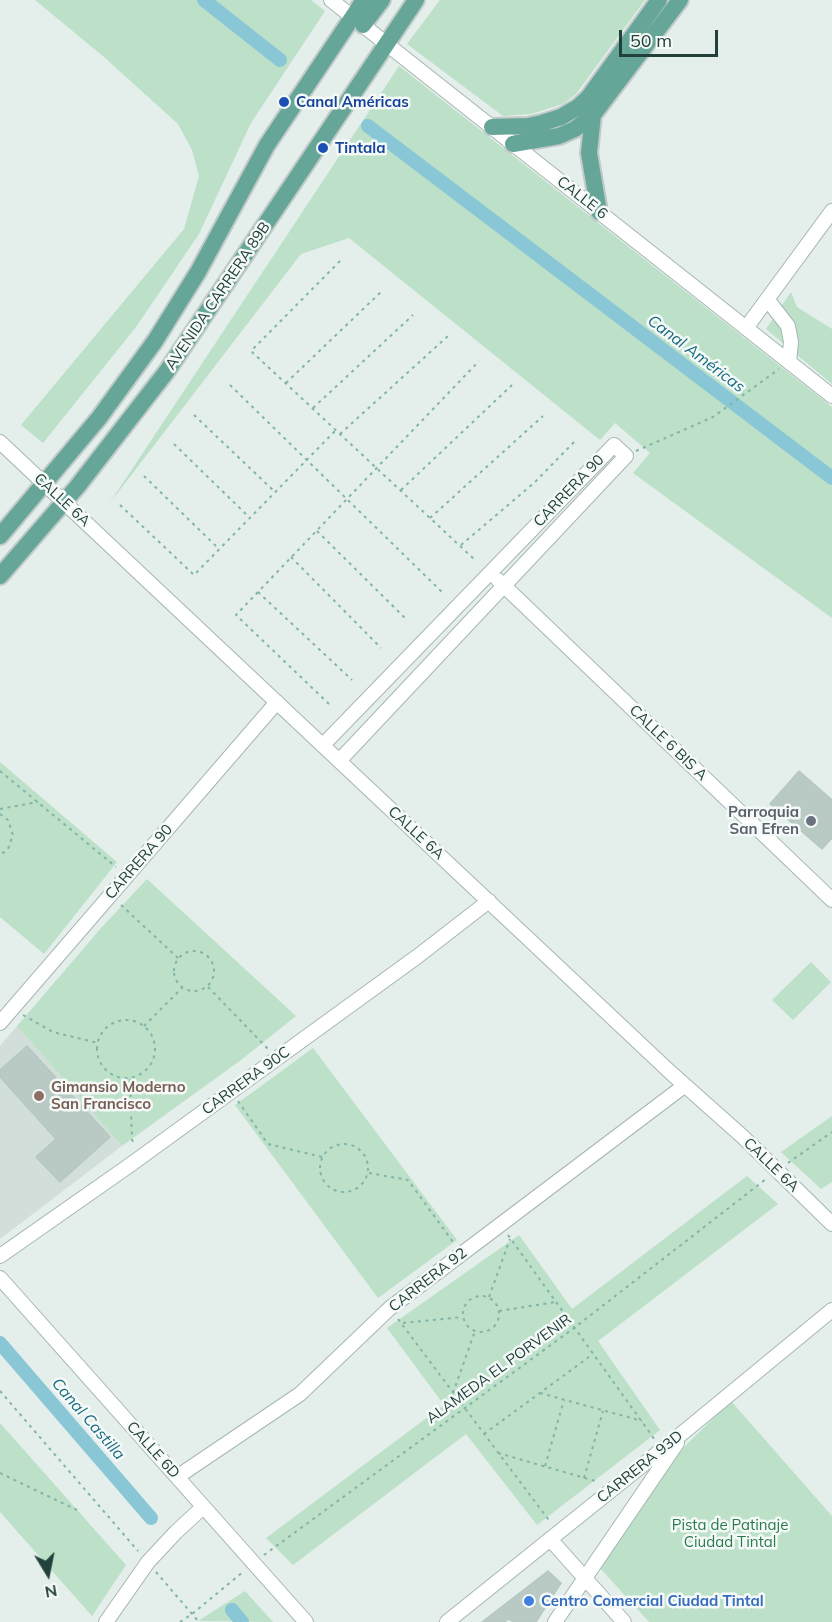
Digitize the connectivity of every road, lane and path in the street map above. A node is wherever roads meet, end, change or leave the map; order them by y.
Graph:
1 (331, 0) edge
2 (364, 0) edge
3 (382, 0) edge
4 (416, 0) edge
5 (659, 0) edge
6 (680, 0) edge
7 (358, 21) junction
8 (386, 43) junction
9 (593, 115) junction
10 (492, 127) junction
11 (513, 144) junction
12 (832, 211) edge
13 (599, 212) junction
14 (340, 261) dead end
15 (383, 290) dead end
16 (768, 299) junction
17 (413, 315) dead end
18 (746, 328) junction
19 (448, 336) dead end
20 (479, 361) dead end
21 (789, 362) junction
22 (286, 383) junction
23 (230, 385) dead end
24 (512, 385) dead end
25 (832, 396) edge
26 (313, 408) junction
27 (194, 415) dead end
28 (543, 416) dead end
29 (336, 430) junction
30 (340, 434) junction
31 (576, 440) dead end
32 (0, 442) edge
33 (174, 444) dead end
34 (626, 456) junction
35 (307, 460) junction
36 (377, 468) junction
37 (144, 476) dead end
38 (45, 483) junction
39 (401, 490) junction
40 (275, 492) junction
41 (347, 499) junction
42 (65, 502) junction
43 (120, 505) dead end
44 (250, 518) junction
45 (430, 518) junction
46 (316, 531) junction
47 (0, 536) edge
48 (460, 546) junction
49 (219, 549) junction
50 (291, 557) junction
51 (475, 560) dead end
52 (490, 573) junction
53 (0, 576) edge
54 (504, 585) junction
55 (258, 592) junction
56 (443, 593) dead end
57 (407, 620) dead end
58 (381, 648) dead end
59 (352, 681) dead end
60 (277, 702) junction
61 (329, 704) dead end
62 (323, 745) junction
63 (339, 760) junction
64 (0, 771) edge
65 (38, 802) junction
66 (0, 809) edge
67 (0, 814) edge
68 (0, 855) edge
69 (121, 872) dead end
70 (110, 895) junction
71 (832, 900) edge
72 (489, 901) junction
73 (178, 958) junction
74 (207, 986) junction
75 (182, 988) junction
76 (14, 1006) junction
77 (0, 1023) edge
78 (144, 1026) junction
79 (98, 1043) junction
80 (277, 1058) junction
81 (130, 1079) junction
82 (684, 1086) junction
83 (231, 1091) junction
84 (832, 1132) edge
85 (143, 1156) junction
86 (322, 1157) junction
87 (778, 1171) junction
88 (369, 1173) junction
89 (832, 1224) edge
90 (500, 1225) junction
91 (510, 1239) junction
92 (462, 1254) junction
93 (0, 1256) edge
94 (0, 1278) edge
95 (489, 1297) junction
96 (555, 1302) junction
97 (390, 1308) junction
98 (832, 1310) edge
99 (499, 1311) junction
100 (462, 1317) junction
101 (401, 1324) junction
102 (574, 1328) junction
103 (475, 1331) junction
104 (593, 1354) junction
105 (0, 1391) edge
106 (453, 1393) junction
107 (540, 1393) junction
108 (564, 1400) junction
109 (464, 1407) junction
110 (603, 1410) junction
111 (642, 1421) junction
112 (685, 1431) junction
113 (484, 1434) junction
114 (662, 1449) junction
115 (498, 1453) junction
116 (545, 1466) junction
117 (0, 1473) edge
118 (177, 1477) junction
119 (584, 1478) junction
120 (600, 1483) dead end
121 (203, 1507) junction
122 (77, 1510) dead end
123 (554, 1536) junction
124 (148, 1562) junction
125 (253, 1564) junction
126 (585, 1578) junction
127 (192, 1614) junction
128 (106, 1622) edge
129 (180, 1622) edge
130 (199, 1622) edge
131 (306, 1622) edge
132 (447, 1622) edge
133 (555, 1622) edge
134 (624, 1622) edge

1 - 7 street, CALLE 6
2 - 7 main road, AVENIDA CARRERA 89B
3 - 7 main road
4 - 8 main road, AVENIDA CARRERA 89B
5 - 10 main road
6 - 9 main road
7 - 8 street, CALLE 6
7 - 38 main road, AVENIDA CARRERA 89B
8 - 10 street, CALLE 6
8 - 42 main road, AVENIDA CARRERA 89B
9 - 11 main road
9 - 13 main road
10 - 11 street, CALLE 6
11 - 13 street, CALLE 6
12 - 16 street
13 - 18 street, CALLE 6
14 - 22 path
15 - 22 path
16 - 18 street
16 - 21 street
17 - 26 path
18 - 21 street, CALLE 6
19 - 30 path
20 - 36 path
21 - 25 street, CALLE 6
21 - 34 path
22 - 26 path
23 - 35 path
24 - 39 path
26 - 29 path
27 - 40 path
28 - 45 path
29 - 30 path
29 - 35 path
30 - 36 path
31 - 48 path
32 - 38 street, CALLE 6A
33 - 44 path
34 - 52 street, CARRERA 90
34 - 54 street, CARRERA 90
35 - 40 path
35 - 41 path
36 - 39 path
36 - 41 path
37 - 49 path
38 - 42 street, CALLE 6A
38 - 47 main road, AVENIDA CARRERA 89B
39 - 45 path
40 - 44 path
41 - 46 path
41 - 56 path
42 - 53 main road, AVENIDA CARRERA 89B
42 - 60 street, CALLE 6A
43 - 49 path
44 - 49 path
45 - 48 path
46 - 50 path
46 - 57 path
48 - 51 path
50 - 55 path
50 - 58 path
52 - 54 street, CALLE 6 BIS A
52 - 62 street, CARRERA 90
54 - 63 street, CARRERA 90
54 - 71 street, CALLE 6 BIS A
55 - 59 path
55 - 61 path
60 - 62 street, CALLE 6A
60 - 70 street, CARRERA 90
62 - 63 street, CALLE 6A
63 - 72 street, CALLE 6A
64 - 65 path
65 - 66 path
65 - 69 path
67 - 68 path
70 - 73 path
70 - 76 street, CARRERA 90
72 - 80 street, CARRERA 90C
72 - 82 street, CALLE 6A
73 - 74 path
73 - 75 path
74 - 75 path
74 - 80 path
75 - 78 path
76 - 77 street, CARRERA 90
76 - 79 path
78 - 79 path
78 - 81 path
79 - 81 path
80 - 83 street, CARRERA 90C
81 - 85 path
82 - 87 street, CALLE 6A
82 - 90 street, CARRERA 92
83 - 85 street, CARRERA 90C
83 - 86 path
84 - 87 path, ALAMEDA EL PORVENIR
85 - 93 street, CARRERA 90C
86 - 88 path
86 - 88 path
87 - 89 street, CALLE 6A
87 - 102 path, ALAMEDA EL PORVENIR
88 - 92 path
90 - 91 path
90 - 92 street, CARRERA 92
91 - 95 path
91 - 96 path
92 - 97 street, CARRERA 92
94 - 118 street, CALLE 6D
95 - 99 path
95 - 100 path
96 - 99 path
96 - 102 path
97 - 101 path
97 - 118 street, CARRERA 92
98 - 112 street, CARRERA 93D
99 - 103 path
100 - 101 path
100 - 103 path
101 - 106 path
102 - 104 path
102 - 109 path, ALAMEDA EL PORVENIR
103 - 106 path
104 - 107 path
104 - 111 path
105 - 124 path
106 - 109 path
107 - 108 path
107 - 113 path
108 - 110 path
108 - 116 path
109 - 113 path
109 - 125 path, ALAMEDA EL PORVENIR
110 - 111 path
110 - 119 path
111 - 114 path
112 - 114 street, CARRERA 93D
112 - 126 street
113 - 115 path
114 - 123 street, CARRERA 93D
115 - 116 path
115 - 123 path
116 - 119 path
117 - 122 path
118 - 121 street, CALLE 6D
119 - 120 path
121 - 124 street
121 - 125 street, CALLE 6D
123 - 126 street
123 - 132 street, CARRERA 93D
124 - 127 path
124 - 128 street
125 - 127 path, ALAMEDA EL PORVENIR
125 - 131 street, CALLE 6D
126 - 133 street
126 - 134 street
127 - 129 path, ALAMEDA EL PORVENIR
127 - 130 path

